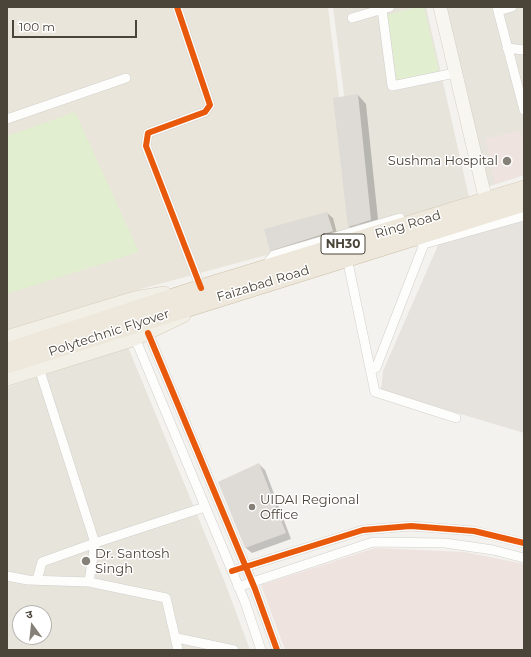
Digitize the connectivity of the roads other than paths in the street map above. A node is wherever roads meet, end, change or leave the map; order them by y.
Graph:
1 (176, 7) edge
2 (440, 7) edge
3 (512, 7) edge
4 (386, 8) edge
5 (498, 9) edge
6 (352, 18) dead end
7 (507, 48) junction
8 (524, 50) edge
9 (455, 73) junction
10 (126, 78) dead end
11 (524, 110) edge
12 (7, 119) edge
13 (524, 181) edge
14 (524, 189) edge
15 (524, 203) edge
16 (488, 209) junction
17 (524, 216) edge
18 (419, 242) junction
19 (347, 258) junction
20 (206, 294) junction
21 (155, 310) junction
22 (142, 336) junction
23 (7, 338) edge
24 (7, 350) edge
25 (7, 365) edge
26 (39, 368) junction
27 (370, 370) junction
28 (7, 378) edge
29 (180, 410) junction
30 (167, 416) junction
31 (456, 418) dead end
32 (205, 507) junction
33 (95, 543) junction
34 (524, 543) edge
35 (312, 546) junction
36 (524, 558) edge
37 (316, 560) junction
38 (246, 566) junction
39 (232, 571) junction
40 (7, 576) edge
41 (37, 580) junction
42 (88, 582) junction
43 (252, 582) junction
44 (238, 586) junction
45 (177, 638) junction
46 (178, 650) edge
47 (234, 650) edge
48 (261, 650) edge
49 (277, 650) edge

1 - 20 street
2 - 9 street
3 - 5 street
4 - 6 street
4 - 9 street
5 - 7 street
7 - 8 street
7 - 11 street
9 - 16 street
10 - 12 street
13 - 16 street
14 - 16 highway, Ring Road / NH30
15 - 16 highway, Faizabad Road / NH30
16 - 17 street
16 - 18 highway, Faizabad Road / NH30
16 - 20 highway, Ring Road / NH30
18 - 19 highway, Faizabad Road / NH30
18 - 27 street
19 - 20 highway, Faizabad Road / NH30
19 - 27 street
20 - 21 highway, Polytechnic Flyover / NH30
20 - 22 main road, Faizabad Road
20 - 23 main road, Faizabad Road
21 - 24 highway, Polytechnic Flyover / NH30
21 - 25 highway, Polytechnic Flyover / NH30
22 - 26 main road, Faizabad Road
22 - 29 street
22 - 30 street
26 - 28 main road, Faizabad Road
26 - 33 street
27 - 31 street
29 - 30 street
29 - 38 street
30 - 32 street
32 - 33 street
32 - 39 street
33 - 41 street
33 - 42 street
34 - 35 street
35 - 37 street
35 - 38 street
36 - 37 street
37 - 43 street
38 - 39 street
38 - 43 street
39 - 44 street
40 - 41 street
41 - 42 street
42 - 45 street
43 - 44 street
43 - 49 street
44 - 48 street
45 - 46 street
45 - 47 street

